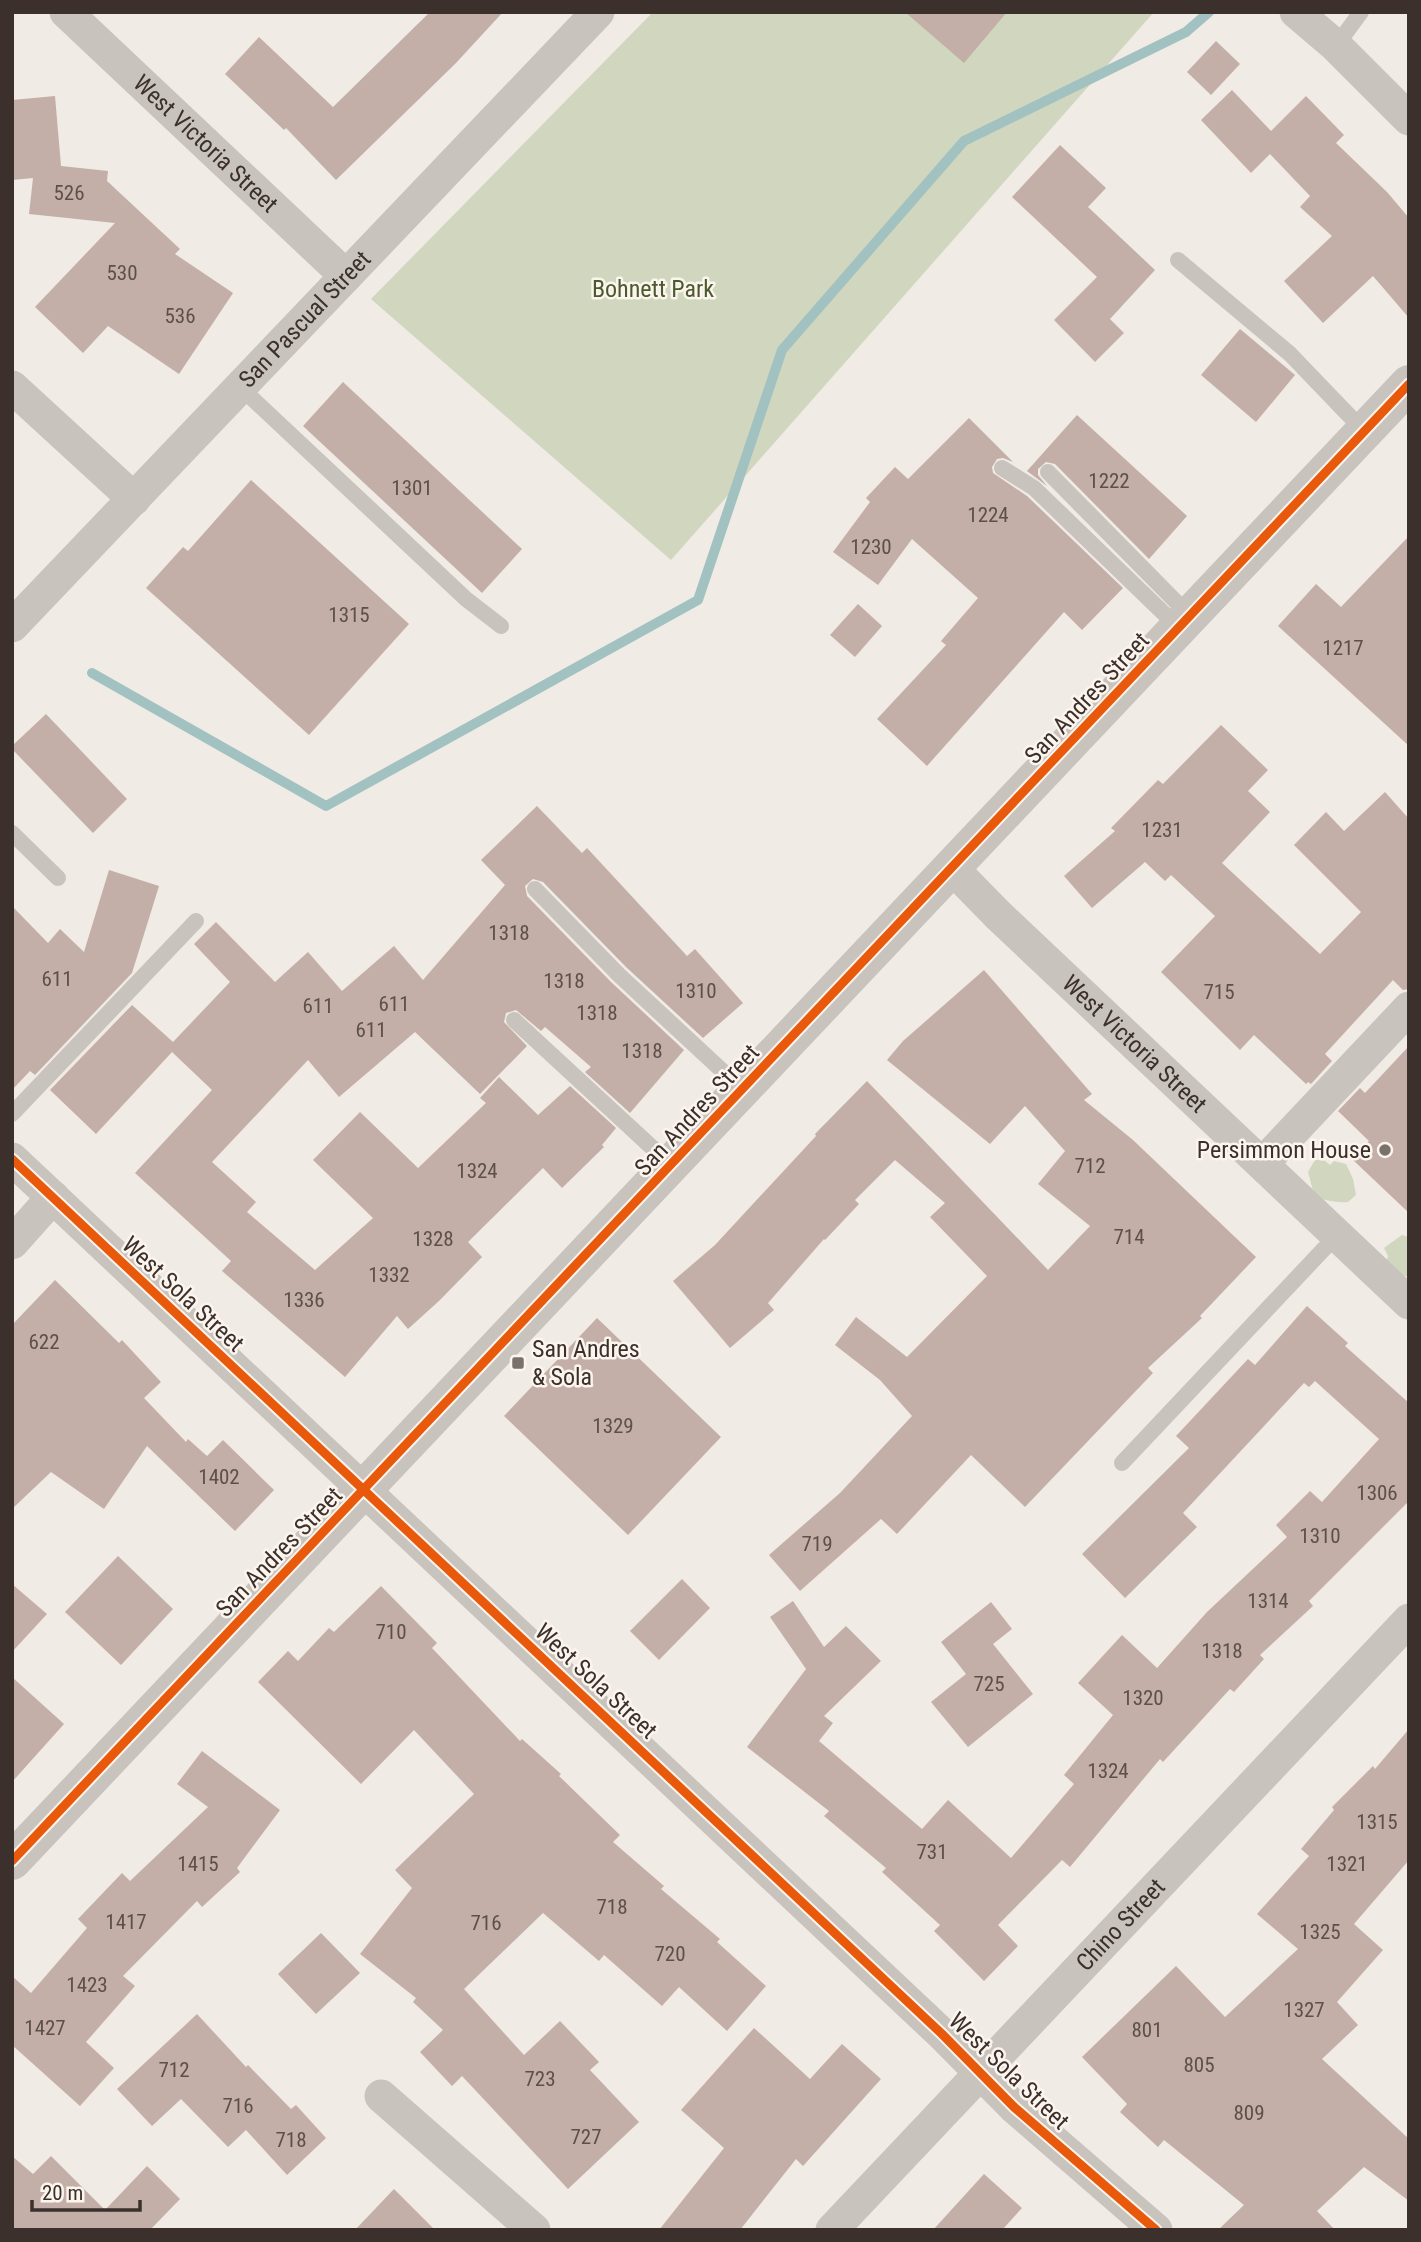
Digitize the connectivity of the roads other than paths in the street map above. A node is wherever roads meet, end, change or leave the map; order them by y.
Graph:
1 (598, 12) edge
2 (1362, 12) edge
3 (70, 14) edge
4 (1301, 17) edge
5 (1336, 46) junction
6 (1409, 119) edge
7 (1178, 260) dead end
8 (346, 276) junction
9 (1409, 384) edge
10 (12, 387) edge
11 (240, 387) junction
12 (1364, 432) junction
13 (1002, 468) dead end
14 (1048, 472) dead end
15 (134, 499) junction
16 (1184, 622) junction
17 (12, 626) edge
18 (501, 626) dead end
19 (12, 834) edge
20 (953, 869) junction
21 (58, 878) dead end
22 (535, 889) dead end
23 (196, 921) dead end
24 (1409, 1008) edge
25 (514, 1020) dead end
26 (743, 1090) junction
27 (12, 1114) edge
28 (12, 1158) edge
29 (1263, 1163) junction
30 (671, 1165) junction
31 (53, 1197) junction
32 (1338, 1234) junction
33 (12, 1243) edge
34 (1409, 1303) edge
35 (1122, 1463) dead end
36 (364, 1490) junction
37 (1409, 1620) edge
38 (12, 1860) edge
39 (980, 2073) junction
40 (381, 2096) dead end
41 (534, 2230) edge
42 (832, 2230) edge
43 (1156, 2230) edge

1 - 8 street, San Pascual Street
2 - 5 lane
3 - 8 street, West Victoria Street
4 - 5 street
5 - 6 street
7 - 12 lane
8 - 11 street, San Pascual Street
9 - 12 street, San Andres Street
10 - 15 street
11 - 15 street, San Pascual Street
11 - 18 lane
12 - 16 street, San Andres Street
13 - 16 lane
14 - 16 lane
15 - 17 street, San Pascual Street
16 - 20 street, San Andres Street
19 - 21 lane
20 - 26 street, San Andres Street
20 - 29 street, West Victoria Street
22 - 26 lane
23 - 27 lane
24 - 29 street
25 - 30 lane
26 - 30 street, San Andres Street
28 - 31 street, West Sola Street
29 - 32 street, West Victoria Street
30 - 36 street, San Andres Street
31 - 33 street
31 - 36 street, West Sola Street
32 - 34 street, West Victoria Street
32 - 35 lane
36 - 38 street, San Andres Street
36 - 39 street, West Sola Street
37 - 39 street, Chino Street
39 - 42 street, Chino Street
39 - 43 street, West Sola Street
40 - 41 street

